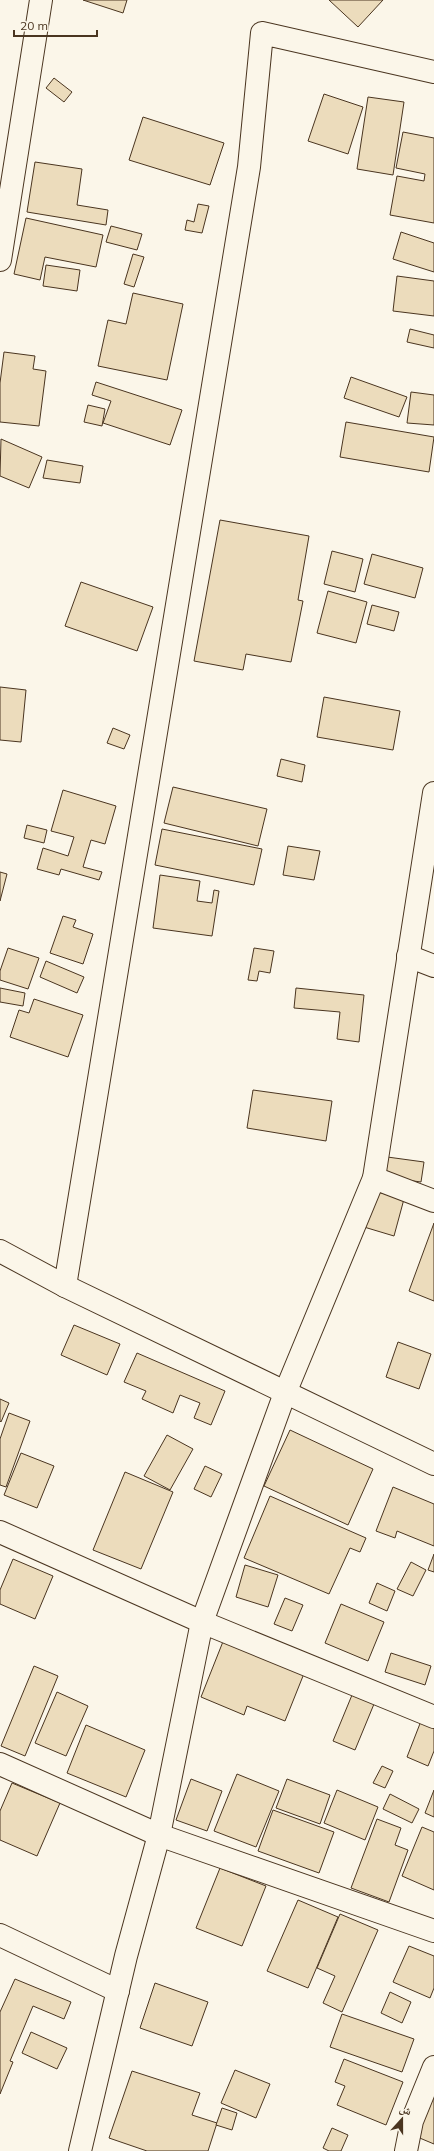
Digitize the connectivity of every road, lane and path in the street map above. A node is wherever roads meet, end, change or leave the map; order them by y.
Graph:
1 (41, 0) edge
2 (434, 72) edge
3 (0, 260) edge
4 (434, 793) edge
5 (408, 956) junction
6 (434, 966) edge
7 (374, 1178) junction
8 (434, 1201) edge
9 (0, 1252) edge
10 (65, 1286) junction
11 (285, 1393) junction
12 (434, 1464) edge
13 (0, 1532) edge
14 (202, 1622) junction
15 (434, 1717) edge
16 (0, 1764) edge
17 (159, 1835) junction
18 (434, 1932) edge
19 (0, 1935) edge
20 (118, 1991) junction
21 (434, 2067) edge
22 (80, 2151) edge
23 (406, 2151) edge

1 - 3 street
2 - 10 street
4 - 5 street
5 - 6 street
5 - 7 street
7 - 8 street
7 - 11 street
9 - 10 street
10 - 11 street
11 - 12 street
11 - 14 street
13 - 14 street
14 - 15 street
14 - 17 street
16 - 17 street
17 - 18 street
17 - 20 street
19 - 20 street
20 - 22 street
21 - 23 street

